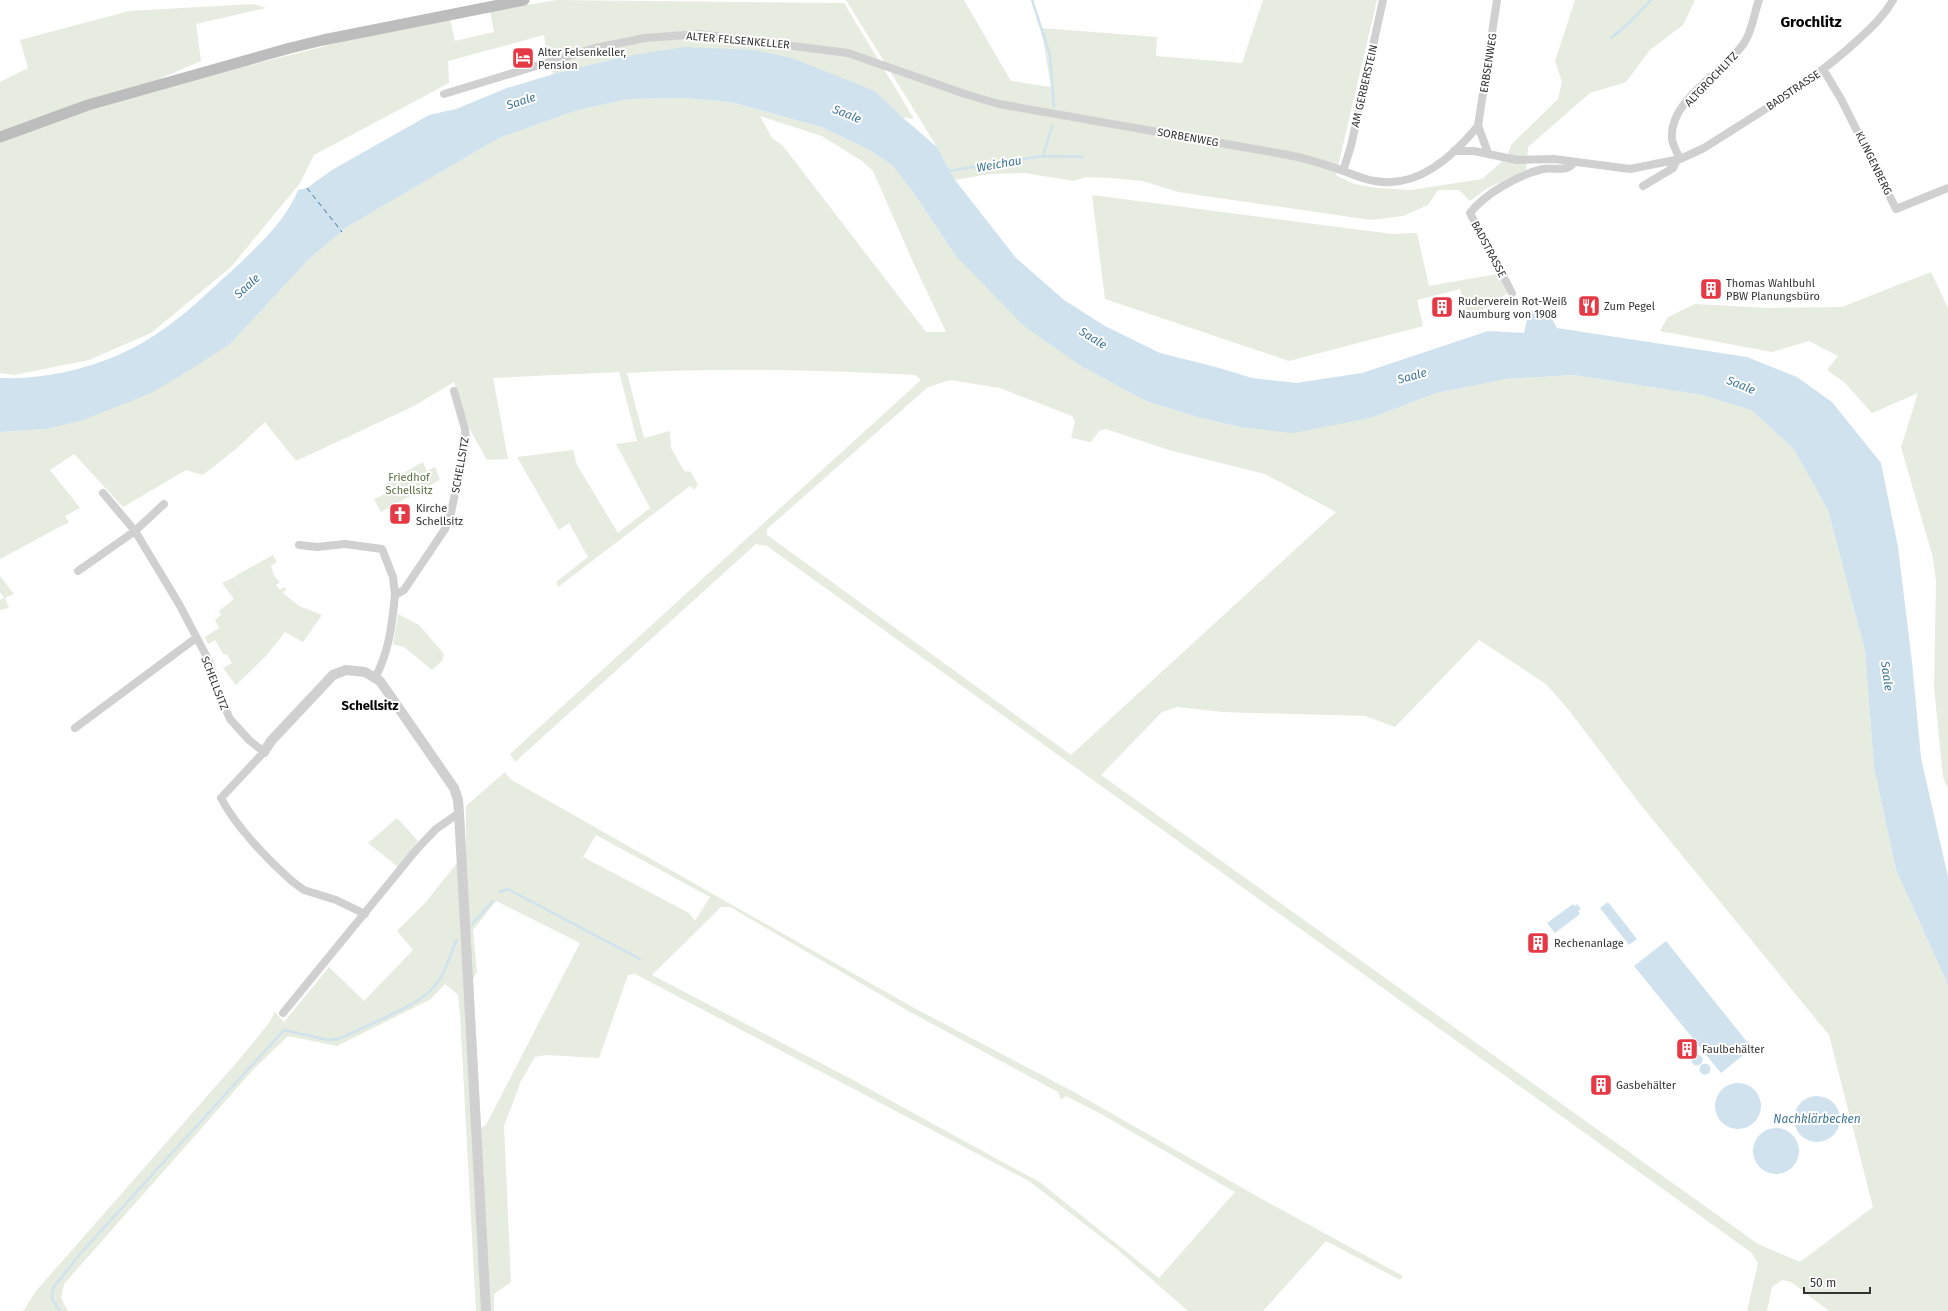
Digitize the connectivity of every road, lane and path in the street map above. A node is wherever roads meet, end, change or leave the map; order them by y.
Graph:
1 (524, 0) edge
2 (1383, 0) edge
3 (1498, 0) edge
4 (1759, 0) edge
5 (1893, 0) edge
6 (1823, 69) junction
7 (916, 75) joint
8 (444, 94) dead end
9 (1478, 126) junction
10 (0, 137) edge
11 (1454, 151) junction
12 (1487, 153) junction
13 (1678, 159) junction
14 (1574, 162) junction
15 (1343, 171) junction
16 (1642, 186) dead end
17 (1948, 188) edge
18 (1512, 292) dead end
19 (454, 391) dead end
20 (102, 493) dead end
21 (164, 504) dead end
22 (135, 531) junction
23 (299, 545) dead end
24 (78, 571) dead end
25 (395, 595) junction
26 (196, 638) junction
27 (375, 678) junction
28 (75, 728) dead end
29 (264, 752) junction
30 (459, 813) junction
31 (365, 914) junction
32 (283, 1013) dead end
33 (486, 1311) edge

1 - 10 main road
2 - 15 street, AM GERBERSTEIN
3 - 9 street, ERBSENWEG
4 - 13 street, ALTGROCHLITZ
5 - 6 street, BADSTRASSE
6 - 13 street, BADSTRASSE
6 - 17 street, KLINGENBERG
7 - 8 street, ALTER FELSENKELLER
7 - 15 street, SORBENWEG
9 - 11 street, SORBENWEG
9 - 12 street
11 - 12 street
11 - 15 street, SORBENWEG
12 - 14 street
13 - 14 street, BADSTRASSE
13 - 16 street, BADSTRASSE
14 - 18 street, BADSTRASSE
19 - 25 street, SCHELLSITZ
20 - 22 street, SCHELLSITZ
21 - 22 street
22 - 24 street
22 - 26 street, SCHELLSITZ
23 - 25 street
25 - 27 street
26 - 28 street
26 - 29 street, SCHELLSITZ
27 - 29 street
27 - 30 street
29 - 31 street
30 - 31 street
30 - 33 street
31 - 32 street

